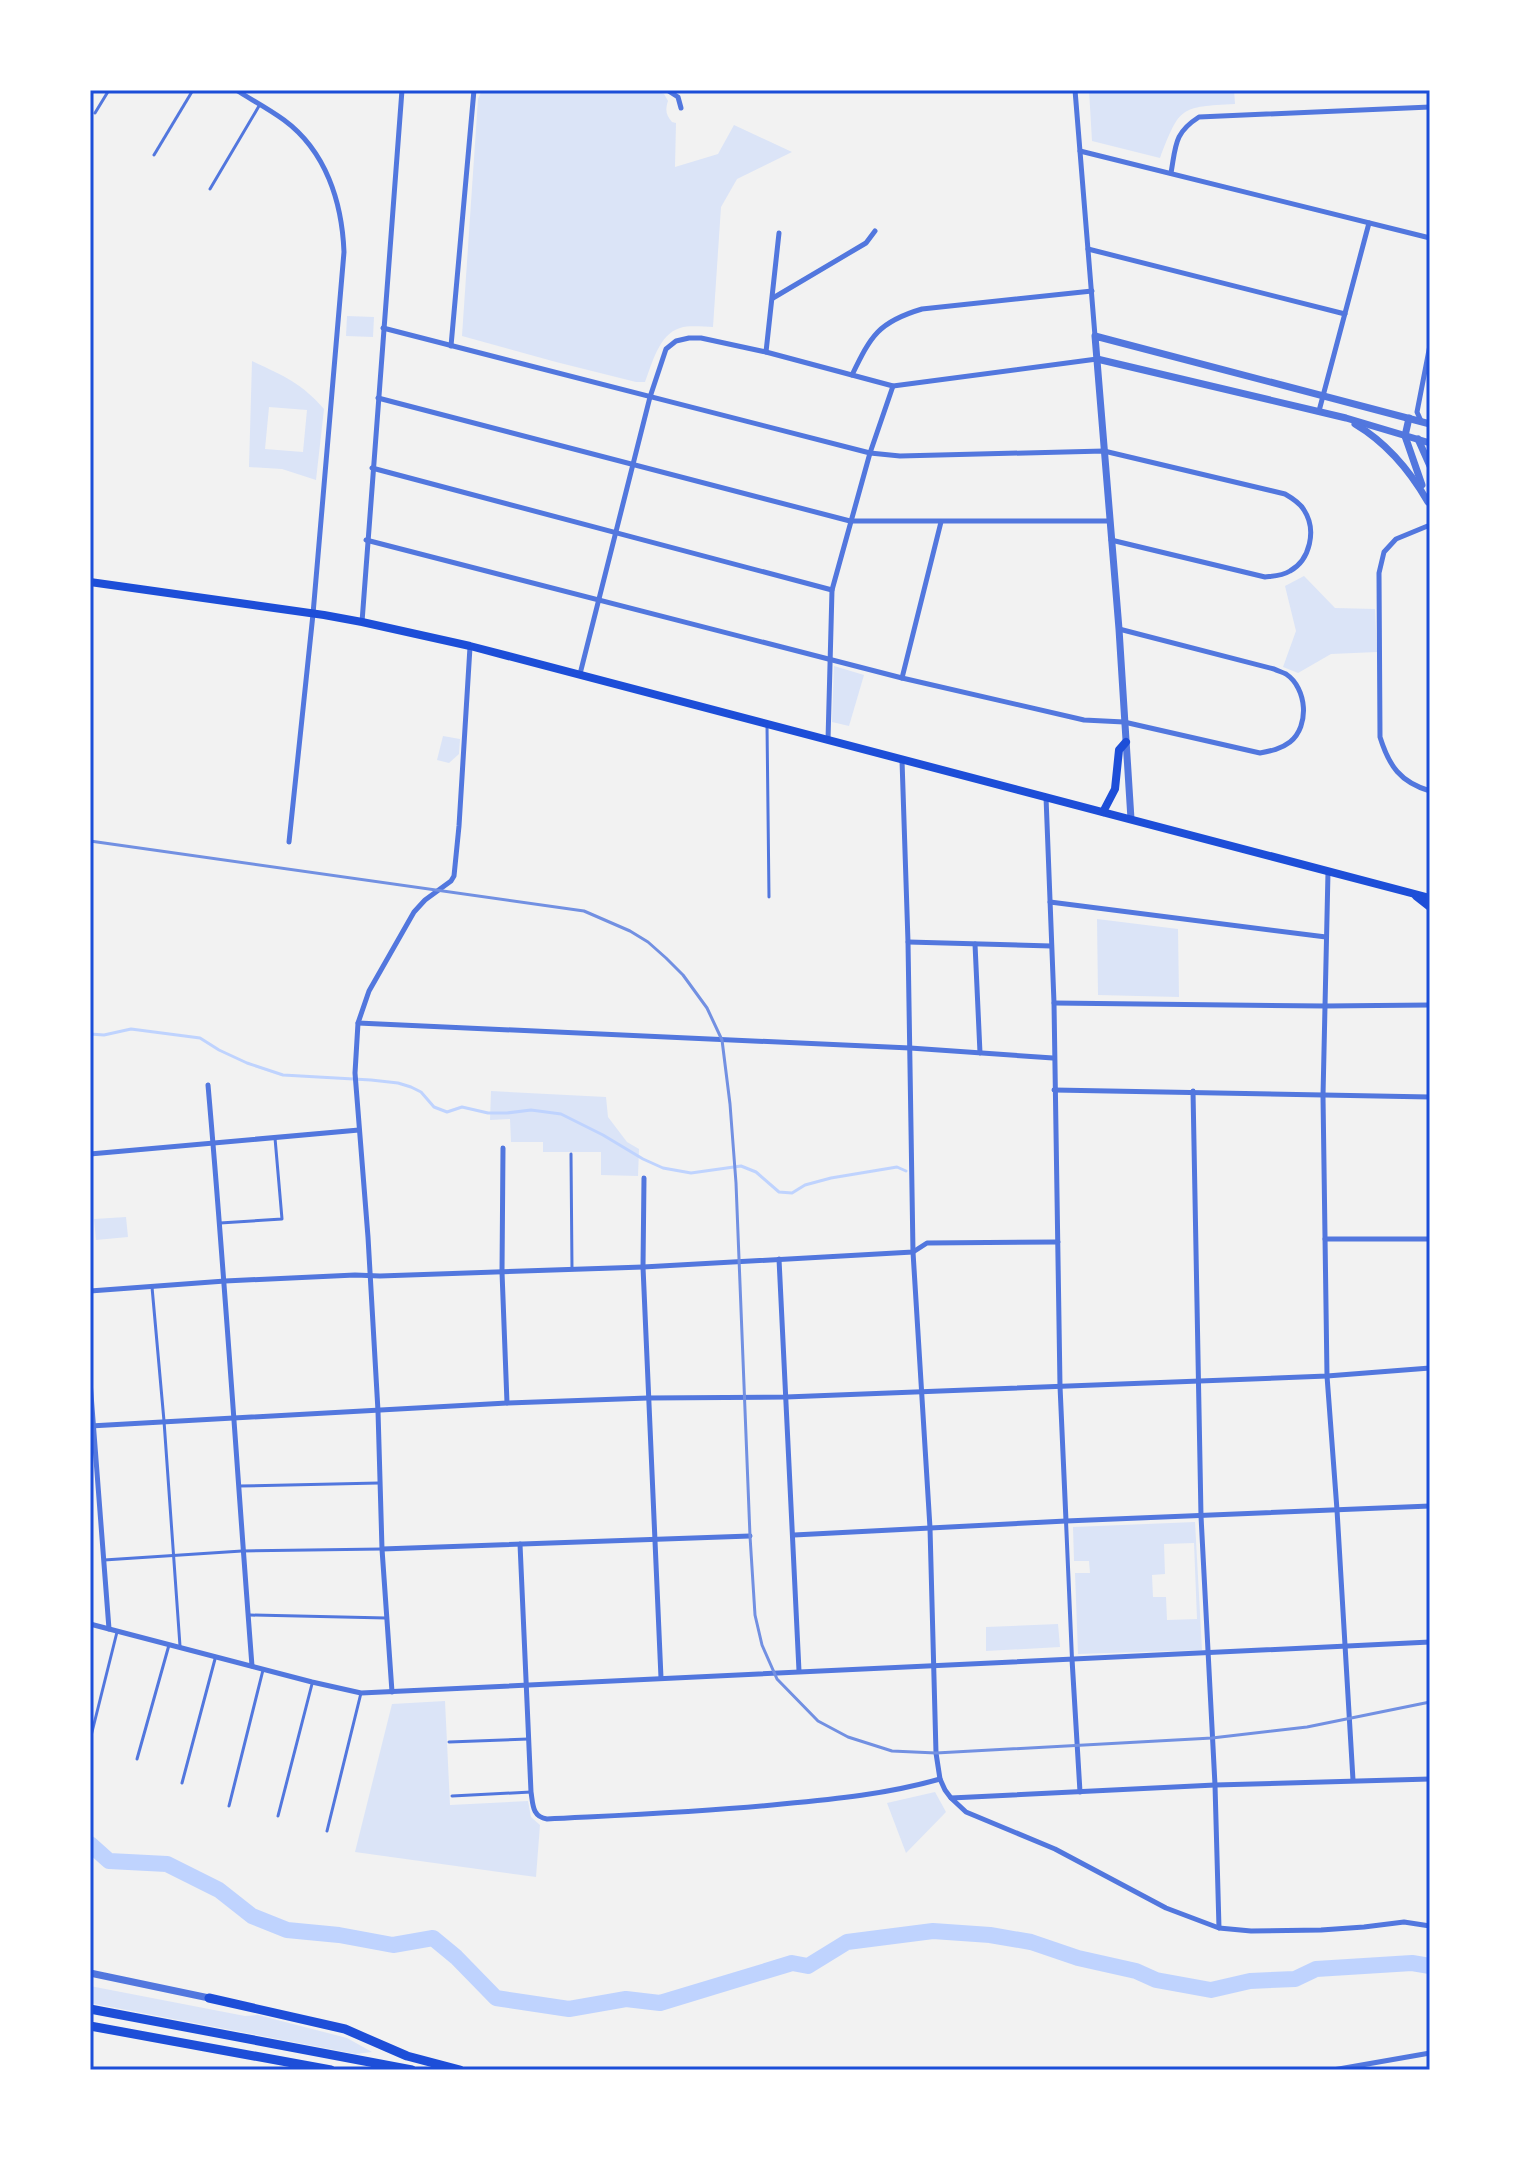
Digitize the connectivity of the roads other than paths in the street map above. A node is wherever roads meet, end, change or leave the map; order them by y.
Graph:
1 (109, 90) edge
2 (193, 90) edge
3 (236, 90) edge
4 (402, 90) edge
5 (474, 90) edge
6 (667, 90) edge
7 (1075, 90) edge
8 (260, 105) junction
9 (1430, 107) edge
10 (681, 108) dead end
11 (95, 113) dead end
12 (1080, 151) junction
13 (154, 155) dead end
14 (1171, 173) junction
15 (210, 189) dead end
16 (1369, 223) junction
17 (875, 231) dead end
18 (779, 233) dead end
19 (1430, 238) edge
20 (1088, 249) junction
21 (1092, 291) junction
22 (773, 298) junction
23 (1345, 314) junction
24 (383, 328) junction
25 (1095, 336) junction
26 (1430, 345) edge
27 (451, 346) junction
28 (766, 352) junction
29 (1097, 359) junction
30 (852, 375) junction
31 (893, 386) junction
32 (1324, 396) junction
33 (650, 397) junction
34 (378, 398) junction
35 (1319, 412) junction
36 (1417, 412) junction
37 (1346, 418) junction
38 (1409, 418) junction
39 (1421, 421) junction
40 (1430, 424) edge
41 (1405, 436) junction
42 (1418, 439) junction
43 (1430, 443) edge
44 (1104, 451) junction
45 (870, 453) junction
46 (633, 465) junction
47 (1430, 466) edge
48 (372, 468) junction
49 (1429, 504) edge
50 (850, 521) junction
51 (1110, 521) junction
52 (941, 522) junction
53 (1430, 525) edge
54 (616, 532) junction
55 (366, 540) junction
56 (1111, 540) junction
57 (90, 582) edge
58 (832, 590) junction
59 (598, 599) junction
60 (313, 614) junction
61 (362, 622) junction
62 (1119, 629) junction
63 (470, 646) junction
64 (830, 659) junction
65 (580, 674) junction
66 (902, 678) junction
67 (1124, 722) junction
68 (767, 723) junction
69 (828, 740) junction
70 (1126, 742) junction
71 (902, 759) junction
72 (1430, 791) edge
73 (1046, 797) junction
74 (1103, 812) junction
75 (1131, 819) junction
76 (289, 842) dead end
77 (1328, 871) junction
78 (1412, 893) junction
79 (769, 897) dead end
80 (1430, 898) edge
81 (1050, 902) junction
82 (1430, 907) edge
83 (1326, 937) junction
84 (908, 942) junction
85 (975, 944) junction
86 (1051, 946) junction
87 (1054, 1003) junction
88 (1430, 1005) edge
89 (1325, 1006) junction
90 (358, 1023) junction
91 (910, 1048) junction
92 (980, 1053) junction
93 (1053, 1058) junction
94 (208, 1085) dead end
95 (1054, 1090) junction
96 (1193, 1091) junction
97 (1323, 1096) junction
98 (1430, 1097) edge
99 (359, 1130) junction
100 (275, 1137) junction
101 (213, 1143) junction
102 (503, 1148) dead end
103 (90, 1154) edge
104 (571, 1154) dead end
105 (644, 1178) dead end
106 (220, 1223) junction
107 (1325, 1239) junction
108 (1430, 1239) edge
109 (1058, 1242) junction
110 (913, 1252) junction
111 (779, 1259) junction
112 (643, 1267) junction
113 (572, 1269) junction
114 (502, 1272) junction
115 (369, 1276) junction
116 (225, 1281) junction
117 (152, 1287) junction
118 (90, 1291) edge
119 (1430, 1368) edge
120 (1327, 1376) junction
121 (1197, 1380) junction
122 (90, 1381) edge
123 (1060, 1386) junction
124 (921, 1390) junction
125 (786, 1397) junction
126 (648, 1398) junction
127 (507, 1403) junction
128 (378, 1411) junction
129 (235, 1418) junction
130 (164, 1421) junction
131 (92, 1426) edge
132 (379, 1483) junction
133 (238, 1486) junction
134 (90, 1495) edge
135 (99, 1495) junction
136 (1430, 1506) edge
137 (1337, 1510) junction
138 (1201, 1516) junction
139 (1066, 1521) junction
140 (930, 1528) junction
141 (794, 1535) junction
142 (750, 1536) dead end
143 (655, 1539) junction
144 (520, 1544) junction
145 (382, 1549) junction
146 (242, 1551) junction
147 (174, 1555) junction
148 (104, 1560) junction
149 (248, 1615) junction
150 (386, 1618) junction
151 (90, 1624) edge
152 (109, 1629) junction
153 (117, 1632) junction
154 (1430, 1642) edge
155 (169, 1645) junction
156 (1344, 1646) junction
157 (181, 1649) junction
158 (1208, 1654) junction
159 (215, 1657) junction
160 (1072, 1659) junction
161 (935, 1664) junction
162 (252, 1666) junction
163 (263, 1669) junction
164 (799, 1671) junction
165 (661, 1678) junction
166 (312, 1682) junction
167 (526, 1685) junction
168 (392, 1692) junction
169 (361, 1693) junction
170 (528, 1739) junction
171 (90, 1740) edge
172 (449, 1742) dead end
173 (137, 1759) dead end
174 (940, 1779) junction
175 (1430, 1779) edge
176 (1353, 1780) junction
177 (182, 1783) dead end
178 (1215, 1785) junction
179 (531, 1792) junction
180 (1080, 1792) junction
181 (452, 1796) dead end
182 (951, 1798) junction
183 (229, 1806) dead end
184 (278, 1816) dead end
185 (327, 1831) dead end
186 (1430, 1926) edge
187 (1219, 1928) junction
188 (90, 1973) edge
189 (209, 1998) joint
190 (90, 2009) edge
191 (90, 2026) edge
192 (1430, 2053) edge
193 (331, 2070) edge
194 (412, 2070) edge
195 (460, 2070) edge
196 (1333, 2070) edge

1 - 11 lane
2 - 13 lane
3 - 8 street
4 - 24 street
5 - 27 street
6 - 10 street
7 - 12 street
8 - 15 lane
8 - 60 street
9 - 14 street
12 - 14 street
12 - 20 street
14 - 16 street
16 - 19 street
16 - 23 street
17 - 22 street
18 - 22 street
20 - 21 street
20 - 23 street
21 - 25 street
21 - 30 street
22 - 28 street
23 - 32 street
24 - 27 street
24 - 34 street
25 - 29 street
25 - 32 street
26 - 36 street
27 - 33 street
28 - 30 street
28 - 33 street
29 - 31 street
29 - 35 street
29 - 44 street
30 - 31 street
31 - 45 street
32 - 35 street
32 - 38 street
33 - 45 street
33 - 46 street
34 - 46 street
34 - 48 street
35 - 37 street
36 - 38 street
36 - 39 street
37 - 41 street
37 - 49 street
38 - 39 street
38 - 41 street
39 - 40 street
39 - 42 street
41 - 42 street
41 - 49 street
42 - 43 street
42 - 47 street
44 - 45 street
44 - 51 street
44 - 56 street
45 - 50 street
46 - 50 street
46 - 54 street
48 - 54 street
48 - 55 street
50 - 52 street
50 - 58 street
51 - 52 street
51 - 56 street
52 - 66 street
53 - 72 street
54 - 58 street
54 - 59 street
55 - 59 street
55 - 61 street
56 - 62 street
57 - 60 main road
58 - 64 street
59 - 64 street
59 - 65 street
60 - 61 main road
60 - 76 street
61 - 63 main road
62 - 67 street
62 - 67 street
63 - 65 main road
63 - 90 street
64 - 66 street
64 - 69 street
65 - 68 main road
66 - 67 street
67 - 70 street
68 - 69 main road
68 - 79 lane
69 - 71 main road
70 - 74 main road
70 - 75 street
71 - 73 main road
71 - 84 street
73 - 74 main road
73 - 81 street
74 - 75 main road
75 - 77 main road
77 - 78 main road
77 - 83 street
78 - 80 main road
78 - 82 main road
81 - 83 street
81 - 86 street
83 - 89 street
84 - 85 street
84 - 91 street
85 - 86 street
85 - 92 street
86 - 87 street
87 - 89 street
87 - 93 street
88 - 89 street
89 - 97 street
90 - 91 street
90 - 99 street
91 - 92 street
91 - 110 street
92 - 93 street
93 - 95 street
94 - 101 street
95 - 96 street
95 - 109 street
96 - 97 street
96 - 121 street
97 - 98 street
97 - 107 street
99 - 100 street
99 - 115 street
100 - 101 street
100 - 106 lane
101 - 103 street
101 - 106 street
102 - 114 street
104 - 113 lane
105 - 112 street
106 - 116 street
107 - 108 street
107 - 120 street
109 - 110 street
109 - 123 street
110 - 111 street
110 - 124 street
111 - 112 street
111 - 125 street
112 - 113 street
112 - 126 street
113 - 114 street
114 - 115 street
114 - 127 street
115 - 116 street
115 - 128 street
116 - 117 street
116 - 129 street
117 - 118 street
117 - 130 lane
119 - 120 street
120 - 121 street
120 - 137 street
121 - 123 street
121 - 138 street
122 - 131 street
123 - 124 street
123 - 139 street
124 - 125 street
124 - 140 street
125 - 126 street
125 - 141 street
126 - 127 street
126 - 143 street
127 - 128 street
128 - 129 street
128 - 132 street
129 - 130 street
129 - 133 street
130 - 131 street
130 - 147 lane
131 - 135 street
132 - 133 lane
132 - 145 street
133 - 146 street
134 - 135 lane
135 - 148 street
136 - 137 street
137 - 138 street
137 - 156 street
138 - 139 street
138 - 158 street
139 - 140 street
139 - 160 street
140 - 141 street
140 - 161 street
141 - 164 street
142 - 143 street
143 - 144 street
143 - 165 street
144 - 145 street
144 - 167 street
145 - 146 lane
145 - 150 street
146 - 147 lane
146 - 149 street
147 - 148 lane
147 - 157 lane
148 - 152 street
149 - 150 lane
149 - 162 street
150 - 168 street
151 - 152 street
152 - 153 street
153 - 155 street
153 - 171 lane
154 - 156 street
155 - 157 street
155 - 173 lane
156 - 158 street
156 - 176 street
157 - 159 street
158 - 160 street
158 - 178 street
159 - 162 street
159 - 177 lane
160 - 161 street
160 - 180 street
161 - 164 street
161 - 174 street
162 - 163 street
163 - 166 street
163 - 183 lane
164 - 165 street
165 - 167 street
166 - 169 street
166 - 184 lane
167 - 168 street
167 - 170 street
168 - 169 street
169 - 185 lane
170 - 172 lane
170 - 179 street
174 - 179 street
174 - 182 street
175 - 176 street
176 - 178 street
178 - 180 street
178 - 187 street
179 - 181 lane
180 - 182 street
182 - 187 street
186 - 187 street
188 - 189 street
189 - 195 highway
190 - 194 highway
191 - 193 highway
192 - 196 street

